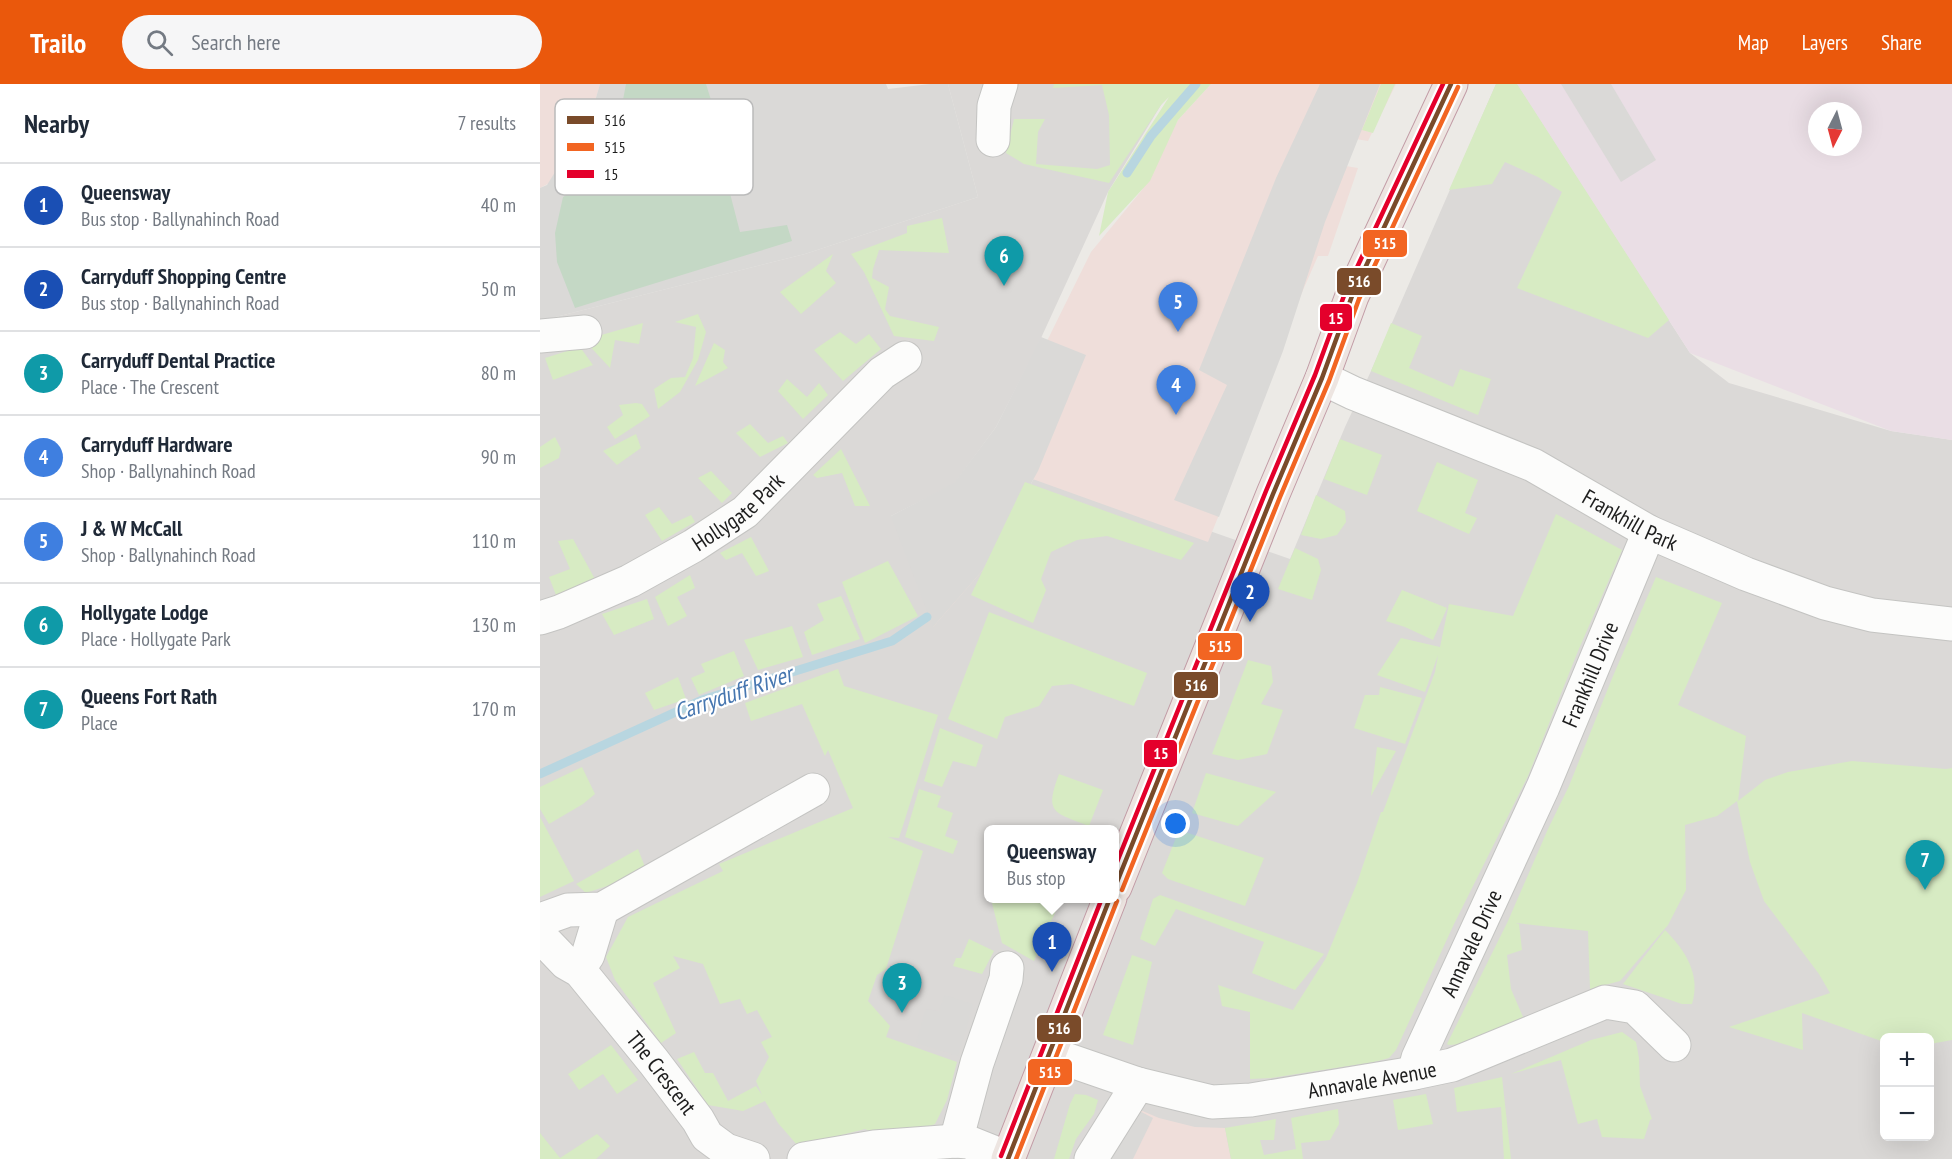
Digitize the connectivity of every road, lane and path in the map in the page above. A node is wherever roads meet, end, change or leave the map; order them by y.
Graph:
1 (1001, 84) edge
2 (1450, 84) edge
3 (993, 140) dead end
4 (585, 332) dead end
5 (540, 336) edge
6 (905, 358) dead end
7 (1322, 378) junction
8 (1649, 532) junction
9 (540, 618) edge
10 (1952, 624) edge
11 (813, 789) dead end
12 (1531, 814) joint
13 (1119, 876) edge
14 (1108, 903) edge
15 (602, 909) junction
16 (540, 920) edge
17 (540, 936) edge
18 (1007, 968) dead end
19 (580, 971) junction
20 (1674, 1045) dead end
21 (1051, 1054) junction
22 (1414, 1073) junction
23 (1138, 1084) junction
24 (956, 1141) junction
25 (753, 1159) edge
26 (804, 1159) edge
27 (1008, 1159) edge
28 (1091, 1159) edge

1 - 3 street
2 - 7 highway
4 - 5 street
6 - 9 street, Hollygate Park
7 - 8 street, Frankhill Park
7 - 13 highway
8 - 10 street, Frankhill Park
8 - 12 street, Frankhill Drive
11 - 15 street
12 - 22 street, Annavale Drive
14 - 21 highway
15 - 16 street
15 - 19 street
17 - 19 street, The Crescent
18 - 24 street
19 - 25 street, The Crescent
20 - 22 street, Annavale Avenue
21 - 23 street, Annavale Avenue
21 - 27 highway
22 - 23 street, Annavale Avenue
23 - 28 street
24 - 26 street
24 - 27 street

